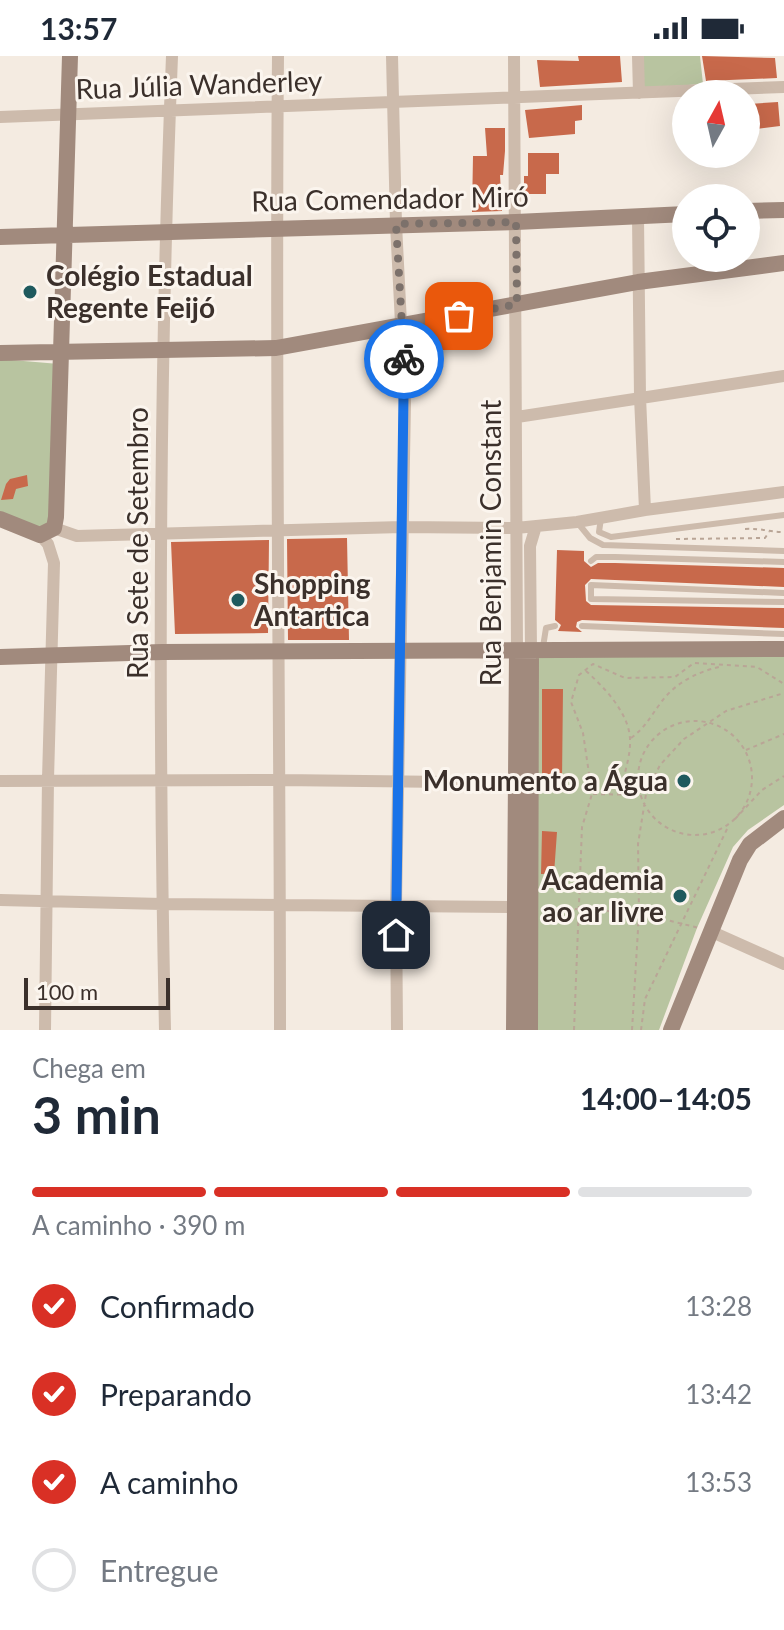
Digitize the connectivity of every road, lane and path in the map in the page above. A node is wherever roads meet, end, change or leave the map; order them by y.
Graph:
1 (70, 56) edge
2 (172, 56) edge
3 (278, 56) edge
4 (392, 56) edge
5 (514, 56) edge
6 (638, 56) edge
7 (784, 87) edge
8 (639, 93) junction
9 (515, 98) junction
10 (393, 101) junction
11 (277, 107) junction
12 (170, 111) junction
13 (68, 114) junction
14 (0, 117) edge
15 (784, 210) edge
16 (760, 211) edge
17 (672, 215) edge
18 (638, 216) junction
19 (516, 222) junction
20 (396, 224) junction
21 (276, 227) junction
22 (165, 231) junction
23 (64, 236) junction
24 (0, 237) edge
25 (784, 263) edge
26 (638, 282) junction
27 (517, 304) junction
28 (401, 327) junction
29 (276, 348) junction
30 (163, 350) junction
31 (0, 353) edge
32 (62, 353) junction
33 (784, 376) edge
34 (640, 397) junction
35 (517, 417) junction
36 (784, 492) edge
37 (645, 510) junction
38 (784, 515) edge
39 (601, 518) junction
40 (0, 519) edge
41 (577, 522) junction
42 (536, 526) junction
43 (402, 527) junction
44 (516, 528) junction
45 (278, 530) junction
46 (47, 532) junction
47 (784, 532) edge
48 (162, 533) junction
49 (667, 540) dead end
50 (784, 551) edge
51 (591, 561) dead end
52 (784, 562) edge
53 (784, 593) edge
54 (784, 602) edge
55 (588, 625) dead end
56 (555, 626) dead end
57 (784, 634) edge
58 (402, 649) junction
59 (784, 649) edge
60 (530, 651) junction
61 (162, 652) junction
62 (280, 652) junction
63 (0, 657) edge
64 (51, 657) junction
65 (725, 665) junction
66 (585, 671) junction
67 (784, 684) edge
68 (784, 693) edge
69 (708, 723) junction
70 (784, 734) edge
71 (630, 739) junction
72 (745, 751) junction
73 (784, 776) edge
74 (48, 779) junction
75 (163, 780) junction
76 (281, 780) junction
77 (0, 781) edge
78 (398, 781) junction
79 (523, 783) junction
80 (592, 794) junction
81 (620, 794) junction
82 (640, 795) junction
83 (644, 806) junction
84 (784, 818) edge
85 (730, 825) junction
86 (0, 900) edge
87 (47, 902) junction
88 (162, 904) junction
89 (396, 904) junction
90 (280, 905) junction
91 (523, 907) junction
92 (578, 908) junction
93 (639, 913) junction
94 (683, 922) junction
95 (710, 931) junction
96 (784, 964) edge
97 (45, 1030) edge
98 (165, 1030) edge
99 (280, 1030) edge
100 (397, 1030) edge
101 (514, 1030) edge
102 (530, 1030) edge
103 (574, 1030) edge
104 (632, 1030) edge
105 (641, 1030) edge
106 (671, 1030) edge

1 - 13 main road
2 - 12 street, Rua Sete de Setembro
3 - 11 street
4 - 10 street
5 - 9 street, Rua Benjamin Constant
6 - 8 street
7 - 8 street, Rua Júlia Wanderley
8 - 9 street, Rua Júlia Wanderley
9 - 10 street, Rua Júlia Wanderley
9 - 19 street, Rua Benjamin Constant
10 - 11 street, Rua Júlia Wanderley
10 - 20 street
11 - 12 street, Rua Júlia Wanderley
11 - 21 street
12 - 13 street, Rua Júlia Wanderley
12 - 22 street, Rua Sete de Setembro
13 - 14 street, Rua Júlia Wanderley
13 - 23 main road
15 - 16 main road
17 - 18 main road, Rua Comendador Miró
18 - 19 main road, Rua Comendador Miró
18 - 26 street
19 - 20 main road, Rua Comendador Miró
19 - 27 street, Rua Benjamin Constant
20 - 21 main road, Rua Comendador Miró
20 - 28 street
21 - 22 main road, Rua Comendador Miró
21 - 29 street
22 - 23 main road, Rua Comendador Miró
22 - 30 street, Rua Sete de Setembro
23 - 24 main road, Rua Comendador Miró
23 - 32 main road
25 - 26 main road
26 - 27 main road
26 - 34 street
27 - 28 main road
27 - 35 street, Rua Benjamin Constant
28 - 29 main road
28 - 43 street
29 - 30 main road
29 - 45 street
30 - 32 main road
30 - 48 street, Rua Sete de Setembro
31 - 32 main road
32 - 46 main road
33 - 34 street
34 - 35 street
34 - 37 street
35 - 44 street, Rua Benjamin Constant
36 - 37 street
37 - 39 street
38 - 39 lane
39 - 41 street
40 - 46 main road
41 - 42 street
41 - 50 lane
42 - 44 street
42 - 60 street, Rua Benjamin Constant
43 - 44 street
43 - 45 street
43 - 58 street
44 - 60 street, Rua Benjamin Constant
45 - 48 street
45 - 62 street
46 - 48 street
46 - 64 street
47 - 49 path
48 - 61 street, Rua Sete de Setembro
51 - 52 lane
53 - 54 lane
55 - 57 lane
56 - 60 lane
58 - 60 main road
58 - 62 main road
58 - 78 street
59 - 60 main road
60 - 79 main road, Rua Benjamin Constant
61 - 62 main road
61 - 64 main road
61 - 75 street, Rua Sete de Setembro
62 - 76 street
63 - 64 main road
64 - 74 street
65 - 66 path
65 - 67 path
65 - 71 path
66 - 71 path
66 - 80 path
68 - 69 path
69 - 72 path
69 - 82 path
69 - 83 path
70 - 72 path
71 - 81 path
72 - 85 path
73 - 85 path
74 - 75 street
74 - 77 street
74 - 87 street
75 - 76 street
75 - 88 street, Rua Sete de Setembro
76 - 78 street
76 - 90 street
78 - 79 street
78 - 89 street
79 - 91 main road, Rua Benjamin Constant
80 - 81 path
80 - 92 path
81 - 82 path
82 - 83 path
83 - 85 path
83 - 93 path
84 - 95 main road
85 - 94 path
86 - 87 street
87 - 88 street
87 - 97 street
88 - 90 street
88 - 98 street, Rua Sete de Setembro
89 - 90 street
89 - 91 street
89 - 100 street
90 - 99 street
91 - 92 path
91 - 101 main road, Rua Benjamin Constant
91 - 102 main road, Rua Benjamin Constant
92 - 93 path
92 - 103 path
93 - 94 path
93 - 104 path
94 - 95 path
94 - 105 path
95 - 96 street
95 - 106 main road

